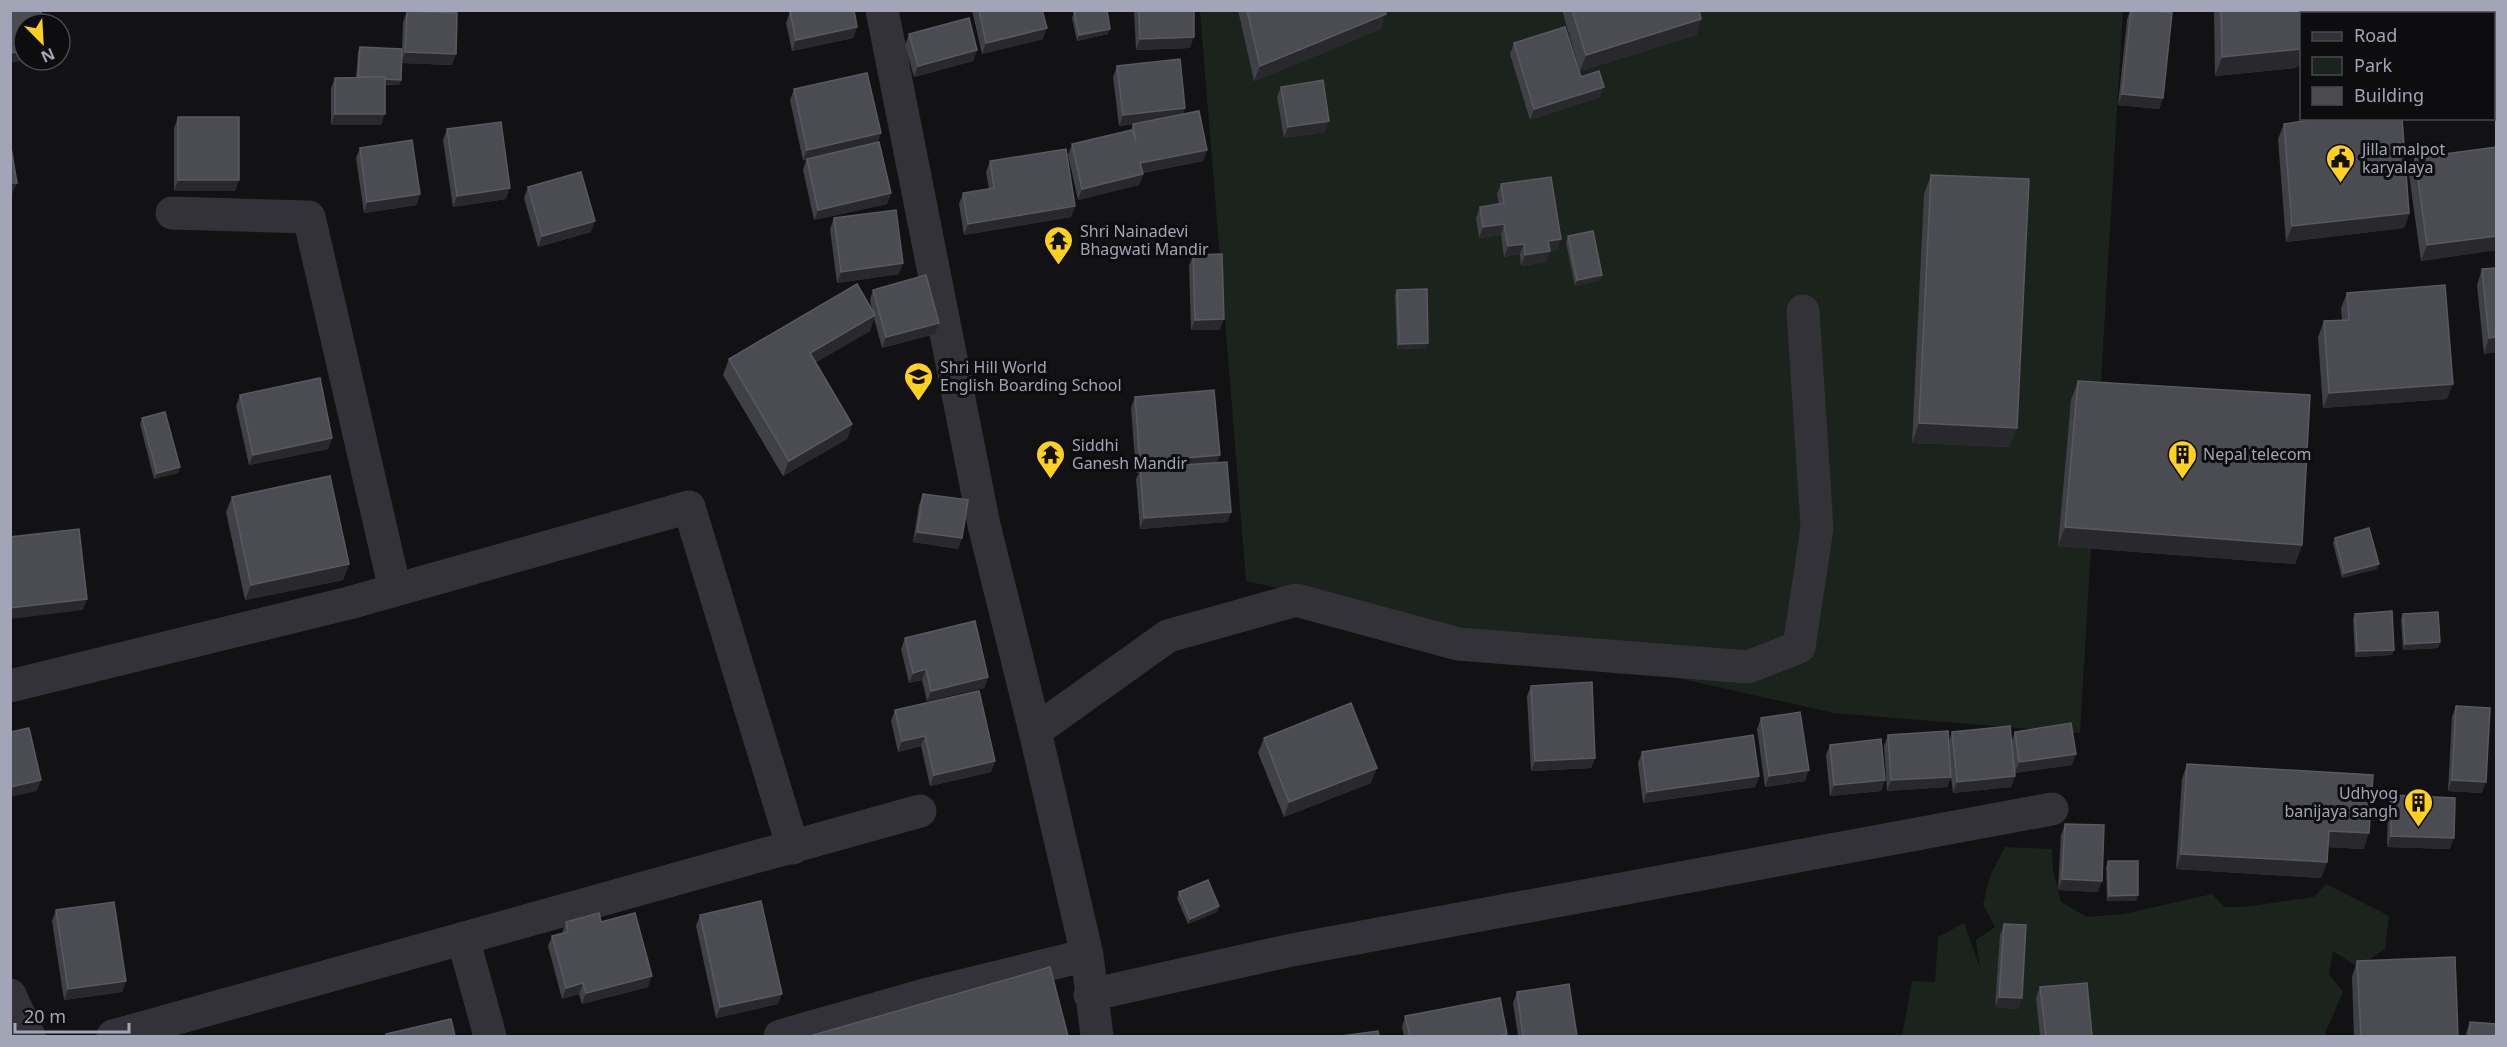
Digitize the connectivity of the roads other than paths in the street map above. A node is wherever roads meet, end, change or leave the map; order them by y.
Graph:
1 (882, 10) edge
2 (172, 213) dead end
3 (1803, 311) dead end
4 (395, 590) junction
5 (11, 685) edge
6 (1035, 731) junction
7 (2052, 809) dead end
8 (920, 811) dead end
9 (793, 848) junction
10 (463, 938) junction
11 (1086, 955) junction
12 (10, 995) edge
13 (1090, 995) junction
14 (28, 1036) edge
15 (112, 1036) edge
16 (490, 1036) edge
17 (780, 1036) edge
18 (1097, 1036) edge

1 - 6 street
2 - 4 street
3 - 6 street
4 - 5 street
4 - 9 street
6 - 11 street
7 - 13 street
8 - 9 street
9 - 10 street
10 - 15 street
10 - 16 street
11 - 13 street
11 - 17 street
12 - 14 street
13 - 18 street

